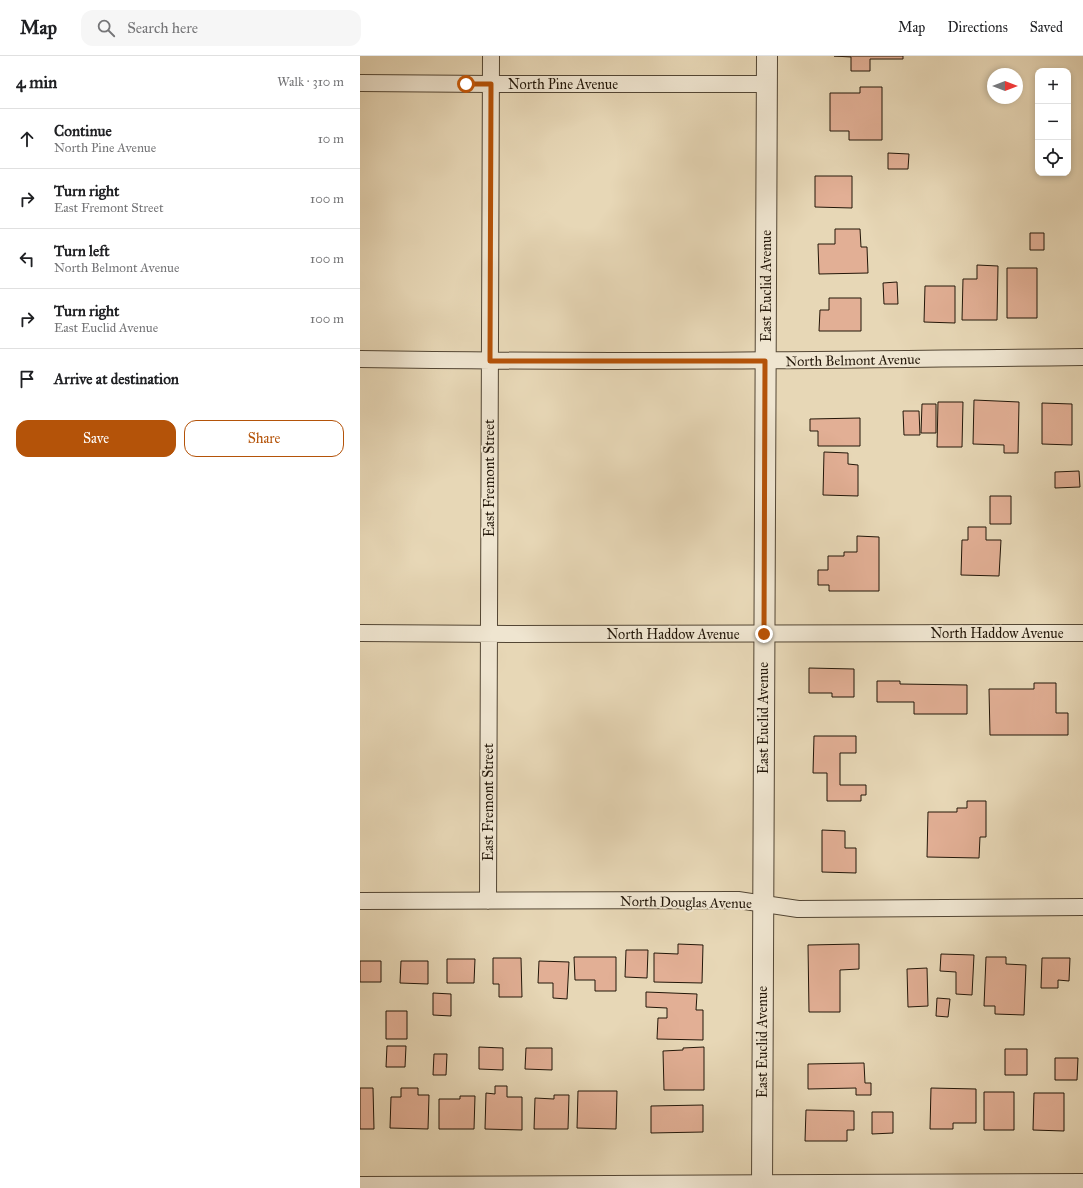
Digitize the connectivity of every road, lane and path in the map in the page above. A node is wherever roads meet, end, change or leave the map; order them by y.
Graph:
1 (491, 56) edge
2 (767, 56) edge
3 (360, 83) edge
4 (491, 84) junction
5 (767, 84) junction
6 (1083, 357) edge
7 (360, 359) edge
8 (490, 361) junction
9 (765, 361) junction
10 (360, 633) edge
11 (1083, 633) edge
12 (489, 634) junction
13 (764, 634) junction
14 (360, 901) edge
15 (488, 901) junction
16 (762, 904) junction
17 (1083, 907) edge
18 (1083, 1182) edge
19 (360, 1185) edge
20 (762, 1186) edge

1 - 4 street, East Fremont Street
2 - 5 street, East Euclid Avenue
3 - 4 street, North Pine Avenue
4 - 5 street, North Pine Avenue
4 - 8 street, East Fremont Street
5 - 9 street, East Euclid Avenue
6 - 9 street, North Belmont Avenue
7 - 8 street, North Belmont Avenue
8 - 9 street, North Belmont Avenue
8 - 12 street, East Fremont Street
9 - 13 street, East Euclid Avenue
10 - 12 street, North Haddow Avenue
11 - 13 street, North Haddow Avenue
12 - 13 street, North Haddow Avenue
12 - 15 street, East Fremont Street
13 - 16 street, East Euclid Avenue
14 - 15 street, North Douglas Avenue
15 - 16 street, North Douglas Avenue
16 - 17 street, North Douglas Avenue
16 - 20 street, East Euclid Avenue
18 - 20 street
19 - 20 street

